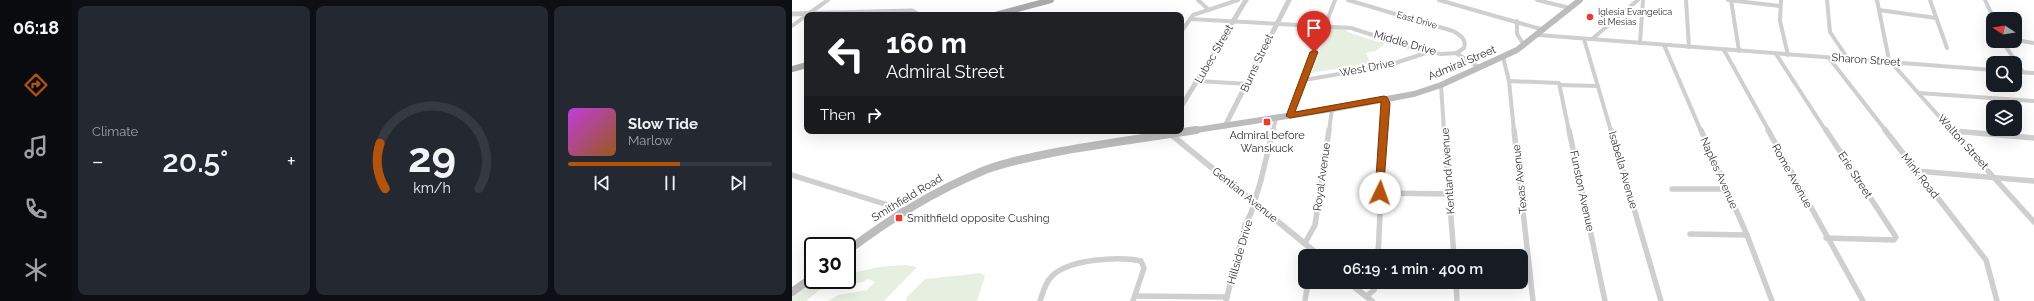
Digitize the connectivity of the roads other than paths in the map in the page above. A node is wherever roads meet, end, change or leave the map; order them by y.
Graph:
1 (828, 0) edge
2 (1051, 0) edge
3 (1198, 0) edge
4 (1238, 0) edge
5 (1246, 0) edge
6 (1289, 0) edge
7 (1335, 0) edge
8 (1348, 0) edge
9 (1439, 0) edge
10 (1537, 0) edge
11 (1580, 0) edge
12 (1638, 0) edge
13 (1643, 0) edge
14 (1686, 0) edge
15 (1730, 0) edge
16 (1781, 0) edge
17 (1827, 0) edge
18 (1877, 0) edge
19 (1930, 0) edge
20 (1985, 0) edge
21 (1780, 6) junction
22 (1570, 8) junction
23 (1209, 10) junction
24 (1879, 10) junction
25 (812, 12) edge
26 (886, 12) edge
27 (914, 12) edge
28 (1006, 12) edge
29 (1991, 12) edge
30 (792, 14) edge
31 (804, 15) edge
32 (804, 18) edge
33 (1936, 18) junction
34 (1190, 19) junction
35 (1232, 21) junction
36 (1517, 22) junction
37 (1276, 23) junction
38 (792, 26) edge
39 (1325, 26) junction
40 (1184, 28) edge
41 (1544, 30) junction
42 (1538, 35) junction
43 (1584, 39) junction
44 (1592, 40) junction
45 (2022, 41) edge
46 (1640, 43) junction
47 (2034, 43) edge
48 (1524, 45) junction
49 (1664, 45) junction
50 (1689, 47) junction
51 (1947, 48) dead end
52 (2007, 48) edge
53 (1724, 50) junction
54 (1739, 51) junction
55 (1429, 52) junction
56 (1456, 53) junction
57 (1776, 54) junction
58 (1788, 55) junction
59 (1504, 57) junction
60 (1829, 58) junction
61 (1848, 59) junction
62 (1891, 62) junction
63 (804, 66) edge
64 (1481, 68) junction
65 (792, 69) edge
66 (1986, 69) edge
67 (2023, 72) joint
68 (2034, 73) edge
69 (1304, 80) junction
70 (1198, 81) junction
71 (1509, 81) junction
72 (1559, 83) junction
73 (1248, 84) junction
74 (1441, 85) junction
75 (1598, 86) junction
76 (1919, 93) junction
77 (1384, 99) junction
78 (2034, 101) edge
79 (1184, 102) edge
80 (1332, 109) junction
81 (1290, 116) junction
82 (1276, 118) junction
83 (1225, 126) junction
84 (1184, 131) edge
85 (1954, 131) junction
86 (1163, 134) edge
87 (1170, 134) edge
88 (2034, 138) edge
89 (1917, 171) junction
90 (794, 177) edge
91 (1995, 178) junction
92 (2034, 181) edge
93 (1672, 189) dead end
94 (1726, 189) junction
95 (1380, 193) junction
96 (1450, 194) junction
97 (1254, 203) junction
98 (904, 210) junction
99 (2031, 216) edge
100 (2034, 222) edge
101 (1690, 234) dead end
102 (1747, 235) junction
103 (1826, 238) junction
104 (1305, 243) junction
105 (856, 245) edge
106 (1312, 249) edge
107 (1378, 249) edge
108 (1454, 249) edge
109 (804, 283) edge
110 (1307, 289) edge
111 (1358, 289) edge
112 (1456, 289) edge
113 (792, 292) edge
114 (1134, 298) edge
115 (1370, 298) edge
116 (1226, 299) edge
117 (1040, 301) edge
118 (1305, 301) edge
119 (1457, 301) edge
120 (1533, 301) edge
121 (1605, 301) edge
122 (1661, 301) edge
123 (1772, 301) edge
124 (1863, 301) edge
125 (1997, 301) edge

1 - 25 street
2 - 28 main road
3 - 23 street
4 - 23 street
5 - 35 street, Lubec Street
6 - 37 street, Burns Street
7 - 39 street
8 - 56 street, East Drive
9 - 36 street
10 - 22 street
11 - 22 main road, Admiral Street
12 - 44 street
13 - 46 street
14 - 50 street
15 - 21 street
15 - 54 street
16 - 21 street
17 - 61 street
18 - 24 street
19 - 33 street
20 - 29 street
21 - 58 street
22 - 41 main road, Admiral Street
23 - 34 street
24 - 33 street
24 - 62 street
26 - 27 street
30 - 31 street
32 - 38 street
33 - 51 street
34 - 35 street, Middle Drive
34 - 40 street
35 - 37 street, Middle Drive
35 - 70 street, Lubec Street
36 - 41 street
36 - 48 street
37 - 39 street, Middle Drive
37 - 73 street, Burns Street
39 - 55 street, Middle Drive
39 - 69 street
41 - 42 main road, Admiral Street
42 - 43 street
42 - 48 main road, Admiral Street
43 - 44 street
43 - 75 street, Isabella Avenue
44 - 46 street
45 - 47 street
46 - 49 street
48 - 59 main road, Admiral Street
49 - 50 street
49 - 94 street, Naples Avenue
50 - 53 street
52 - 67 street
53 - 54 street, Sharon Street
53 - 103 street, Rome Avenue
54 - 57 street, Sharon Street
55 - 56 street, Middle Drive
55 - 69 street, West Drive
56 - 64 street
57 - 58 street, Sharon Street
57 - 103 street, Erie Street
58 - 60 street, Sharon Street
59 - 64 main road, Admiral Street
59 - 71 street, Texas Avenue
60 - 61 street, Sharon Street
60 - 89 street, Mink Road
61 - 62 street, Sharon Street
62 - 66 street, Sharon Street
62 - 76 street, Walton Street
63 - 65 main road
64 - 74 main road, Admiral Street
67 - 68 street
69 - 81 street
70 - 73 street
70 - 79 street, Lubec Street
71 - 72 street
71 - 120 street, Texas Avenue
72 - 75 street
72 - 121 street, Funston Avenue
73 - 83 street, Burns Street
74 - 77 main road, Admiral Street
74 - 96 street, Kentland Avenue
75 - 122 street, Isabella Avenue
76 - 78 street
76 - 85 street, Walton Street
77 - 80 main road, Admiral Street
77 - 95 street
80 - 81 main road, Admiral Street
80 - 104 street, Royal Avenue
81 - 82 main road, Admiral Street
82 - 83 main road, Admiral Street
82 - 97 street, Hillside Drive
83 - 84 main road, Admiral Street
85 - 88 street
85 - 91 street, Walton Street
86 - 98 main road, Smithfield Road
87 - 97 street, Gentian Avenue
89 - 91 street
89 - 125 street, Mink Road
90 - 98 street
91 - 92 street
91 - 99 street, Walton Street
93 - 94 street
94 - 102 street, Naples Avenue
95 - 96 street
95 - 107 street
96 - 108 street, Kentland Avenue
97 - 104 street, Gentian Avenue
97 - 116 street, Hillside Drive
98 - 105 main road, Smithfield Road
99 - 100 street, Walton Street
101 - 102 street
102 - 123 street, Naples Avenue
103 - 124 street, Rome Avenue
104 - 106 street, Gentian Avenue
109 - 113 main road
110 - 118 street
111 - 115 street
112 - 119 street
114 - 116 street
114 - 117 street

